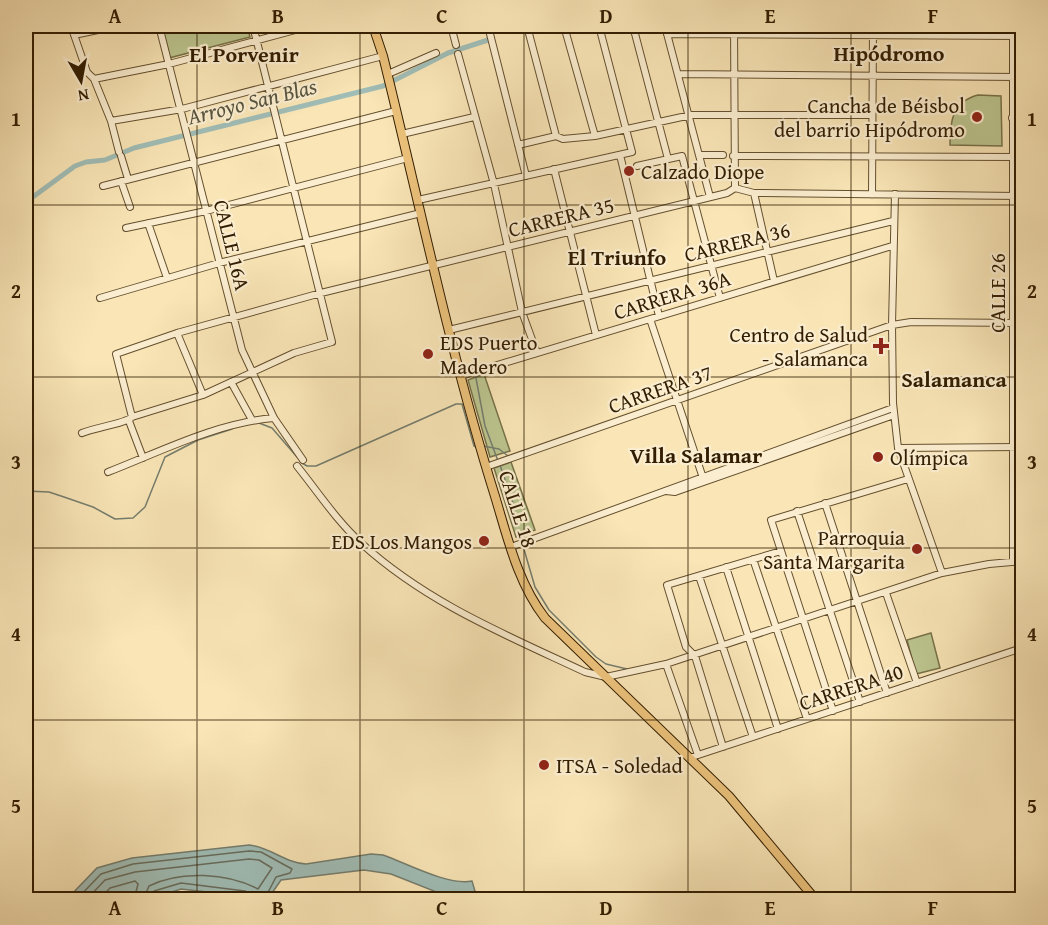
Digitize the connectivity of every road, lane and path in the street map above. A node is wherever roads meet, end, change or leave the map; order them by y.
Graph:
1 (71, 26) edge
2 (117, 26) edge
3 (159, 26) edge
4 (253, 26) edge
5 (310, 26) edge
6 (373, 26) edge
7 (451, 26) edge
8 (488, 26) edge
9 (527, 26) edge
10 (564, 26) edge
11 (599, 26) edge
12 (633, 26) edge
13 (665, 26) edge
14 (734, 26) edge
15 (873, 26) edge
16 (1012, 26) edge
17 (667, 34) junction
18 (74, 35) junction
19 (873, 35) junction
20 (733, 36) junction
21 (1013, 36) junction
22 (1023, 36) edge
23 (256, 40) junction
24 (456, 45) dead end
25 (435, 53) dead end
26 (458, 54) dead end
27 (383, 56) junction
28 (169, 64) junction
29 (678, 74) junction
30 (733, 74) junction
31 (873, 74) junction
32 (388, 76) junction
33 (1012, 76) junction
34 (1023, 77) edge
35 (94, 79) junction
36 (268, 86) junction
37 (182, 109) junction
38 (396, 111) junction
39 (691, 115) junction
40 (872, 115) junction
41 (733, 116) junction
42 (474, 117) junction
43 (1012, 117) junction
44 (1023, 117) edge
45 (111, 122) junction
46 (658, 122) junction
47 (626, 130) junction
48 (402, 134) junction
49 (556, 136) junction
50 (595, 136) junction
51 (282, 141) junction
52 (518, 145) junction
53 (620, 155) junction
54 (700, 155) junction
55 (723, 156) dead end
56 (733, 156) junction
57 (872, 156) junction
58 (1012, 157) junction
59 (408, 158) junction
60 (1023, 158) edge
61 (668, 159) junction
62 (196, 164) junction
63 (637, 166) dead end
64 (554, 170) junction
65 (526, 176) junction
66 (125, 180) junction
67 (494, 184) junction
68 (103, 186) dead end
69 (295, 188) junction
70 (735, 188) junction
71 (754, 193) junction
72 (895, 194) junction
73 (872, 195) junction
74 (1012, 196) junction
75 (1023, 196) edge
76 (710, 197) junction
77 (418, 200) junction
78 (694, 202) junction
79 (130, 207) dead end
80 (206, 211) junction
81 (421, 213) junction
82 (636, 215) junction
83 (893, 221) junction
84 (148, 223) junction
85 (126, 228) dead end
86 (570, 232) junction
87 (308, 240) junction
88 (892, 246) junction
89 (509, 247) junction
90 (766, 252) junction
91 (1013, 260) junction
92 (1023, 260) edge
93 (219, 263) junction
94 (434, 265) junction
95 (712, 265) junction
96 (167, 278) junction
97 (651, 280) junction
98 (774, 281) junction
99 (1013, 288) junction
100 (1023, 289) edge
101 (321, 293) junction
102 (586, 296) junction
103 (100, 298) dead end
104 (720, 298) junction
105 (522, 312) junction
106 (659, 316) junction
107 (234, 317) junction
108 (650, 319) junction
109 (1014, 323) junction
110 (1023, 323) edge
111 (892, 325) junction
112 (449, 330) junction
113 (177, 333) junction
114 (596, 335) junction
115 (537, 353) junction
116 (250, 371) junction
117 (461, 376) junction
118 (231, 382) junction
119 (203, 395) junction
120 (676, 401) junction
121 (894, 412) junction
122 (274, 418) junction
123 (130, 419) junction
124 (252, 420) junction
125 (82, 433) dead end
126 (1013, 447) junction
127 (1023, 447) edge
128 (898, 448) junction
129 (143, 458) junction
130 (303, 460) dead end
131 (297, 466) dead end
132 (486, 467) junction
133 (108, 472) dead end
134 (703, 479) junction
135 (908, 479) junction
136 (825, 503) junction
137 (797, 511) junction
138 (511, 547) junction
139 (781, 550) junction
140 (753, 559) junction
141 (1013, 561) junction
142 (1023, 561) edge
143 (726, 567) junction
144 (942, 573) junction
145 (699, 576) junction
146 (886, 593) junction
147 (858, 602) junction
148 (830, 612) junction
149 (804, 620) junction
150 (776, 629) junction
151 (748, 637) junction
152 (722, 646) junction
153 (1023, 648) edge
154 (695, 656) junction
155 (666, 664) junction
156 (606, 677) junction
157 (917, 683) junction
158 (887, 693) junction
159 (860, 702) junction
160 (832, 711) junction
161 (807, 719) junction
162 (778, 729) junction
163 (753, 737) junction
164 (723, 747) junction
165 (694, 756) junction
166 (816, 900) edge

1 - 18 street
2 - 18 street
3 - 28 street, CALLE 16A
4 - 23 street
5 - 23 street
6 - 27 main road, CALLE 18
7 - 24 street
8 - 52 street
9 - 49 street
10 - 50 street
11 - 47 street
12 - 46 street
13 - 17 street
14 - 20 street
15 - 19 street
16 - 21 street, CALLE 26
17 - 20 street
17 - 29 street
18 - 35 street
19 - 20 street
19 - 21 street
19 - 31 street
20 - 30 street
21 - 22 street
21 - 33 street, CALLE 26
23 - 28 street
23 - 36 street
25 - 32 street
26 - 42 street
27 - 32 main road, CALLE 18
27 - 36 street
28 - 35 street
28 - 37 street, CALLE 16A
29 - 30 street
29 - 39 street
30 - 31 street
30 - 41 street
31 - 33 street
31 - 40 street
32 - 38 main road, CALLE 18
33 - 34 street
33 - 43 street, CALLE 26
35 - 45 street
36 - 37 street
36 - 51 street
37 - 45 street
37 - 62 street, CALLE 16A
38 - 48 main road, CALLE 18
38 - 51 street
39 - 41 street
39 - 46 street
39 - 54 street
40 - 41 street
40 - 57 street
41 - 56 street
42 - 48 street
42 - 67 street
43 - 44 street
43 - 58 street, CALLE 26
45 - 66 street
46 - 47 street
46 - 61 street
47 - 50 street
47 - 53 street
48 - 59 main road, CALLE 18
49 - 50 street
49 - 52 street
51 - 62 street
51 - 69 street
52 - 65 street
53 - 64 street
53 - 82 street
54 - 55 street
54 - 76 street
56 - 57 street
56 - 70 street
57 - 58 street
57 - 73 street
58 - 60 street
58 - 74 street, CALLE 26
59 - 69 street
59 - 77 main road, CALLE 18
61 - 63 street
61 - 78 street
62 - 66 street
62 - 80 street, CALLE 16A
64 - 65 street
64 - 86 street
65 - 67 street
66 - 68 street
66 - 79 street
67 - 77 street
67 - 89 street
69 - 80 street
69 - 87 street
70 - 71 street
70 - 76 street, CARRERA 35
71 - 73 street
71 - 90 street
72 - 73 street
72 - 74 street
72 - 83 street
74 - 75 street
74 - 91 street, CALLE 26
76 - 78 street, CARRERA 35
77 - 81 main road, CALLE 18
78 - 82 street, CARRERA 35
78 - 95 street
80 - 84 street
80 - 93 street, CALLE 16A
81 - 87 street
81 - 94 main road, CALLE 18
82 - 86 street, CARRERA 35
82 - 97 street
83 - 88 street
83 - 90 street, CARRERA 36
84 - 85 street
84 - 96 street
86 - 89 street, CARRERA 35
86 - 102 street
87 - 93 street
87 - 101 street
88 - 98 street, CARRERA 36A
88 - 111 street
89 - 94 street, CARRERA 35
89 - 105 street
90 - 95 street, CARRERA 36
90 - 98 street
91 - 92 street
91 - 99 street, CALLE 26
93 - 96 street
93 - 107 street, CALLE 16A
94 - 101 street, CARRERA 35
94 - 112 main road, CALLE 18
95 - 97 street, CARRERA 36
95 - 104 street
96 - 103 street
97 - 102 street, CARRERA 36
97 - 106 street
98 - 104 street, CARRERA 36A
99 - 100 street
99 - 109 street, CALLE 26
101 - 107 street, CARRERA 35
101 - 116 street
102 - 105 street, CARRERA 36
102 - 114 street
104 - 106 street, CARRERA 36A
105 - 112 street, CARRERA 36
105 - 115 street
106 - 108 street, CARRERA 36A
107 - 113 street, CARRERA 35
107 - 116 street, CALLE 16A
108 - 114 street, CARRERA 36A
108 - 120 street
109 - 110 street, CARRERA 37
109 - 111 street, CARRERA 37
109 - 126 street, CALLE 26
111 - 120 street, CARRERA 37
111 - 121 street
112 - 117 main road, CALLE 18
113 - 119 street
113 - 123 street, CARRERA 35
114 - 115 street, CARRERA 36A
115 - 117 street, CARRERA 36A
116 - 118 street
116 - 122 street, CALLE 16A
117 - 132 main road, CALLE 18
118 - 119 street
118 - 124 street
119 - 123 street
120 - 132 street, CARRERA 37
120 - 134 street
121 - 128 street
121 - 134 street
122 - 124 street
122 - 130 street, CALLE 16A
123 - 125 street
123 - 129 street
124 - 129 street
126 - 127 street
126 - 128 street
126 - 141 street, CALLE 26
128 - 135 street
129 - 133 street
131 - 156 street
132 - 138 main road, CALLE 18
134 - 138 street
135 - 136 street
135 - 144 street
136 - 137 street
136 - 147 street
137 - 139 street
137 - 148 street
138 - 156 main road, CALLE 18
139 - 140 street
139 - 149 street
140 - 143 street
140 - 150 street
141 - 142 street
141 - 144 street
143 - 145 street
143 - 151 street
144 - 146 street
145 - 152 street
145 - 154 street
146 - 147 street
146 - 157 street
147 - 148 street
147 - 158 street
148 - 149 street
148 - 159 street
149 - 150 street
149 - 160 street
150 - 151 street
150 - 161 street
151 - 152 street
151 - 162 street
152 - 154 street
152 - 163 street
153 - 157 street, CARRERA 40
154 - 155 street
154 - 164 street
155 - 156 street
155 - 165 street
156 - 165 main road, CALLE 18
157 - 158 street, CARRERA 40
158 - 159 street, CARRERA 40
159 - 160 street, CARRERA 40
160 - 161 street, CARRERA 40
161 - 162 street, CARRERA 40
162 - 163 street, CARRERA 40
163 - 164 street, CARRERA 40
164 - 165 street, CARRERA 40
165 - 166 main road, CALLE 18

